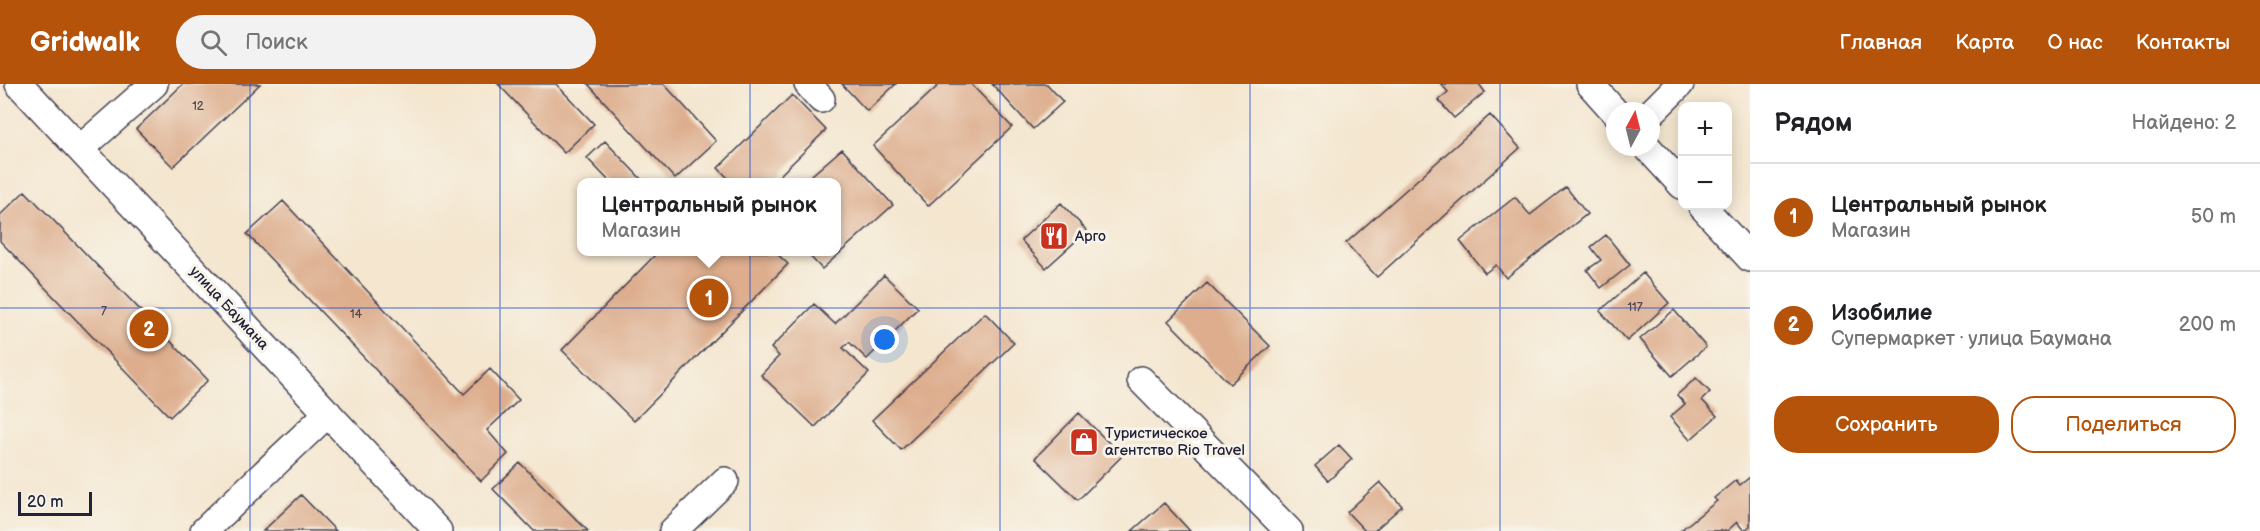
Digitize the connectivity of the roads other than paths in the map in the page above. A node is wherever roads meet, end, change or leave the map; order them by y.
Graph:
1 (19, 84) edge
2 (1590, 84) edge
3 (1680, 84) edge
4 (149, 86) edge
5 (1606, 102) edge
6 (1660, 104) edge
7 (80, 149) junction
8 (1656, 156) edge
9 (1678, 180) edge
10 (1706, 210) edge
11 (1750, 258) edge
12 (1141, 380) dead end
13 (328, 413) junction
14 (725, 481) dead end
15 (204, 531) edge
16 (438, 531) edge
17 (673, 531) edge
18 (1289, 531) edge

1 - 7 street, улица Баумана
2 - 5 street
3 - 6 street
4 - 7 street
7 - 13 street, улица Баумана
8 - 9 street
10 - 11 street
12 - 18 street
13 - 15 street
13 - 16 street, улица Баумана
14 - 17 street

